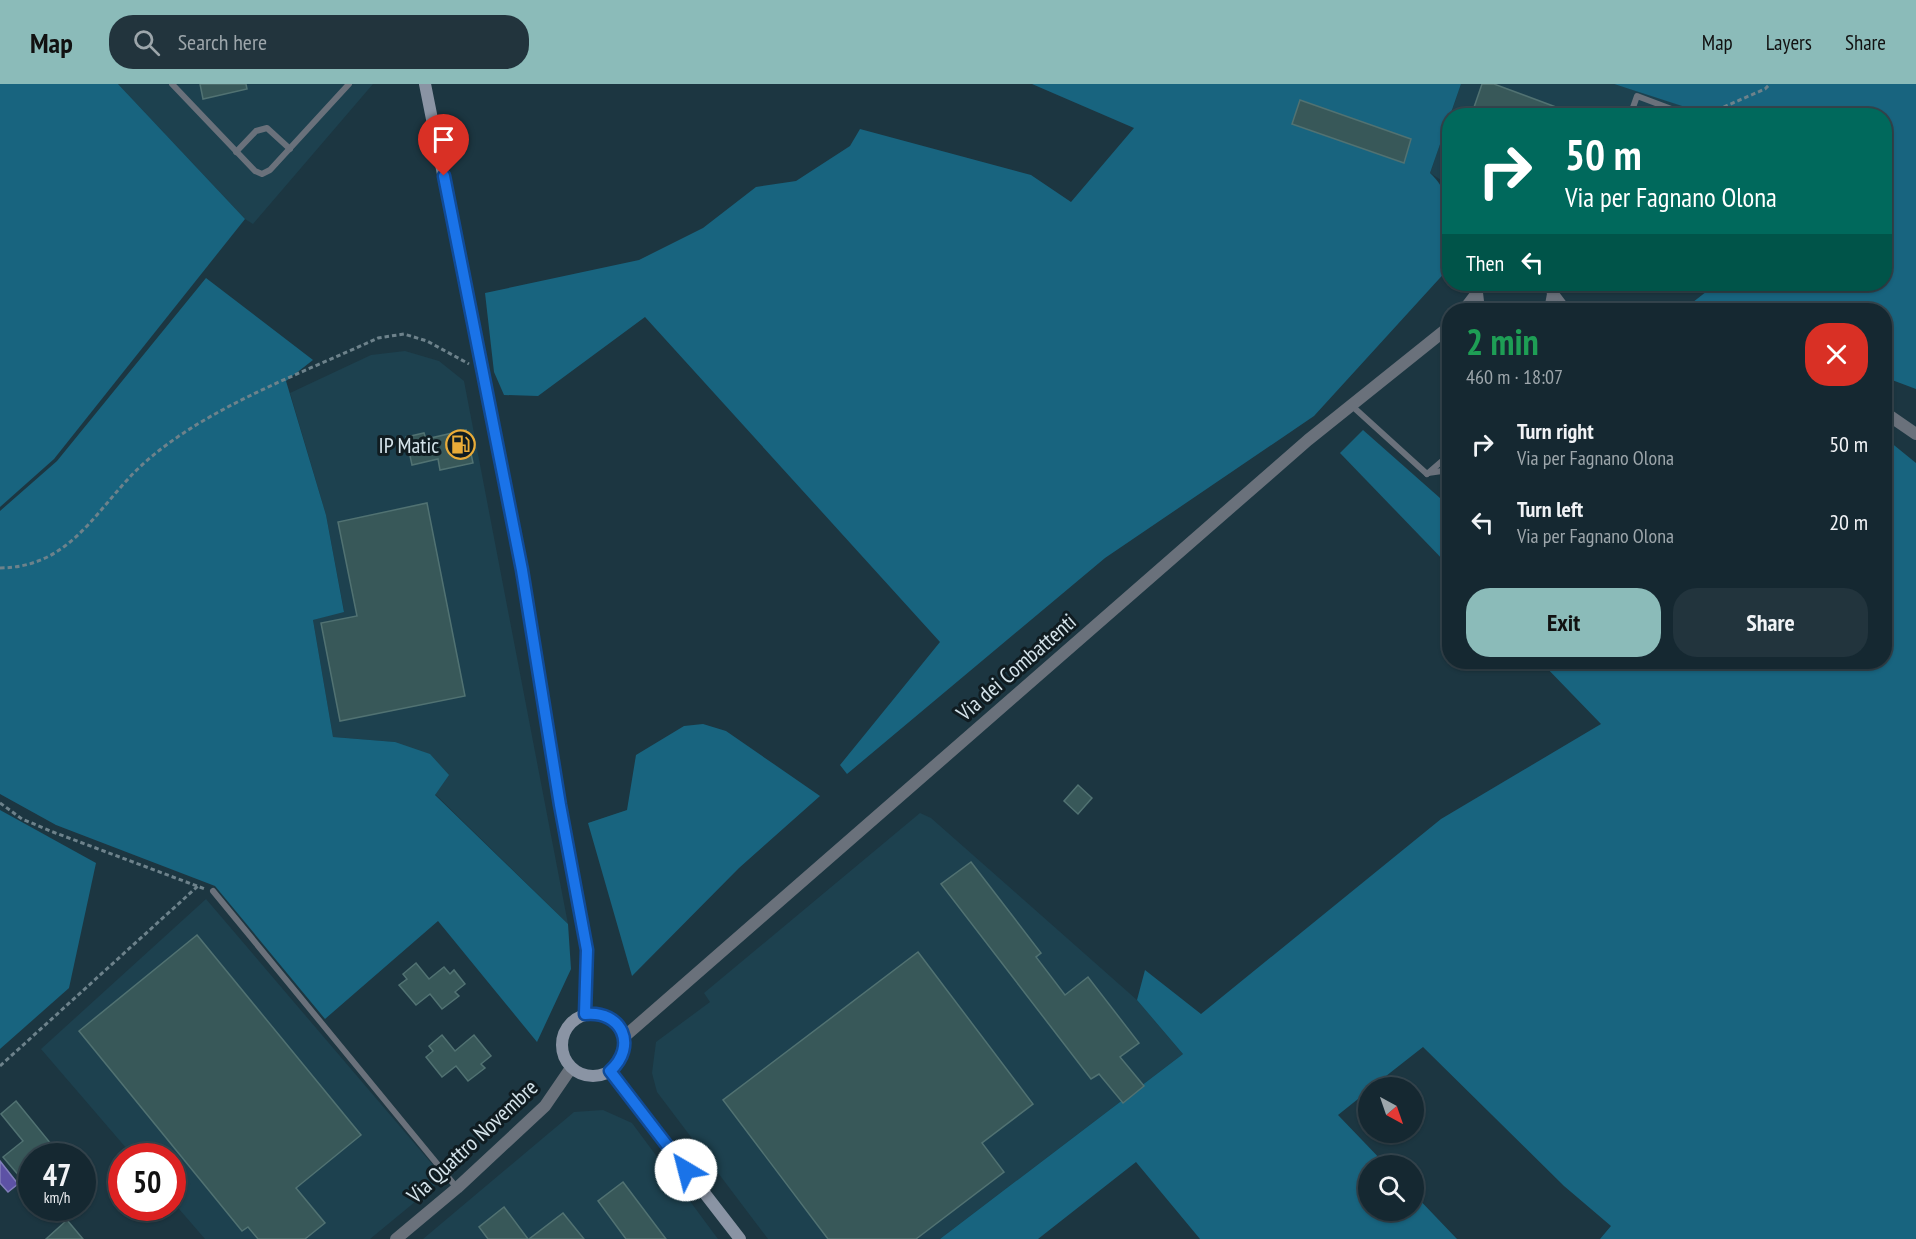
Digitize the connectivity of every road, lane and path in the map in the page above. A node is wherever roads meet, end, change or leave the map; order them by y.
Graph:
1 (172, 84) edge
2 (349, 84) edge
3 (425, 84) edge
4 (1770, 84) edge
5 (1633, 108) edge
6 (1669, 108) edge
7 (1720, 108) edge
8 (290, 149) junction
9 (236, 152) junction
10 (1442, 334) edge
11 (484, 372) junction
12 (1351, 405) junction
13 (1892, 418) edge
14 (1916, 434) edge
15 (1442, 460) edge
16 (1442, 471) edge
17 (1427, 474) junction
18 (0, 568) edge
19 (0, 803) edge
20 (198, 886) junction
21 (213, 891) joint
22 (585, 1014) junction
23 (624, 1037) junction
24 (0, 1066) edge
25 (571, 1068) junction
26 (610, 1071) junction
27 (458, 1188) junction
28 (396, 1239) edge
29 (740, 1239) edge

1 - 9 lane
2 - 8 lane
3 - 11 main road
4 - 7 path
5 - 6 lane
8 - 9 lane
8 - 9 lane
10 - 12 street, Via dei Combattenti
11 - 18 path
11 - 22 main road
12 - 17 lane
12 - 23 street, Via dei Combattenti
13 - 14 street
15 - 17 lane
16 - 17 lane
19 - 20 path
20 - 21 path
20 - 24 path
21 - 27 lane
22 - 23 main road
22 - 25 main road
23 - 26 main road
25 - 26 main road
25 - 27 street, Via Quattro Novembre
26 - 29 main road
27 - 28 street, Via Quattro Novembre

